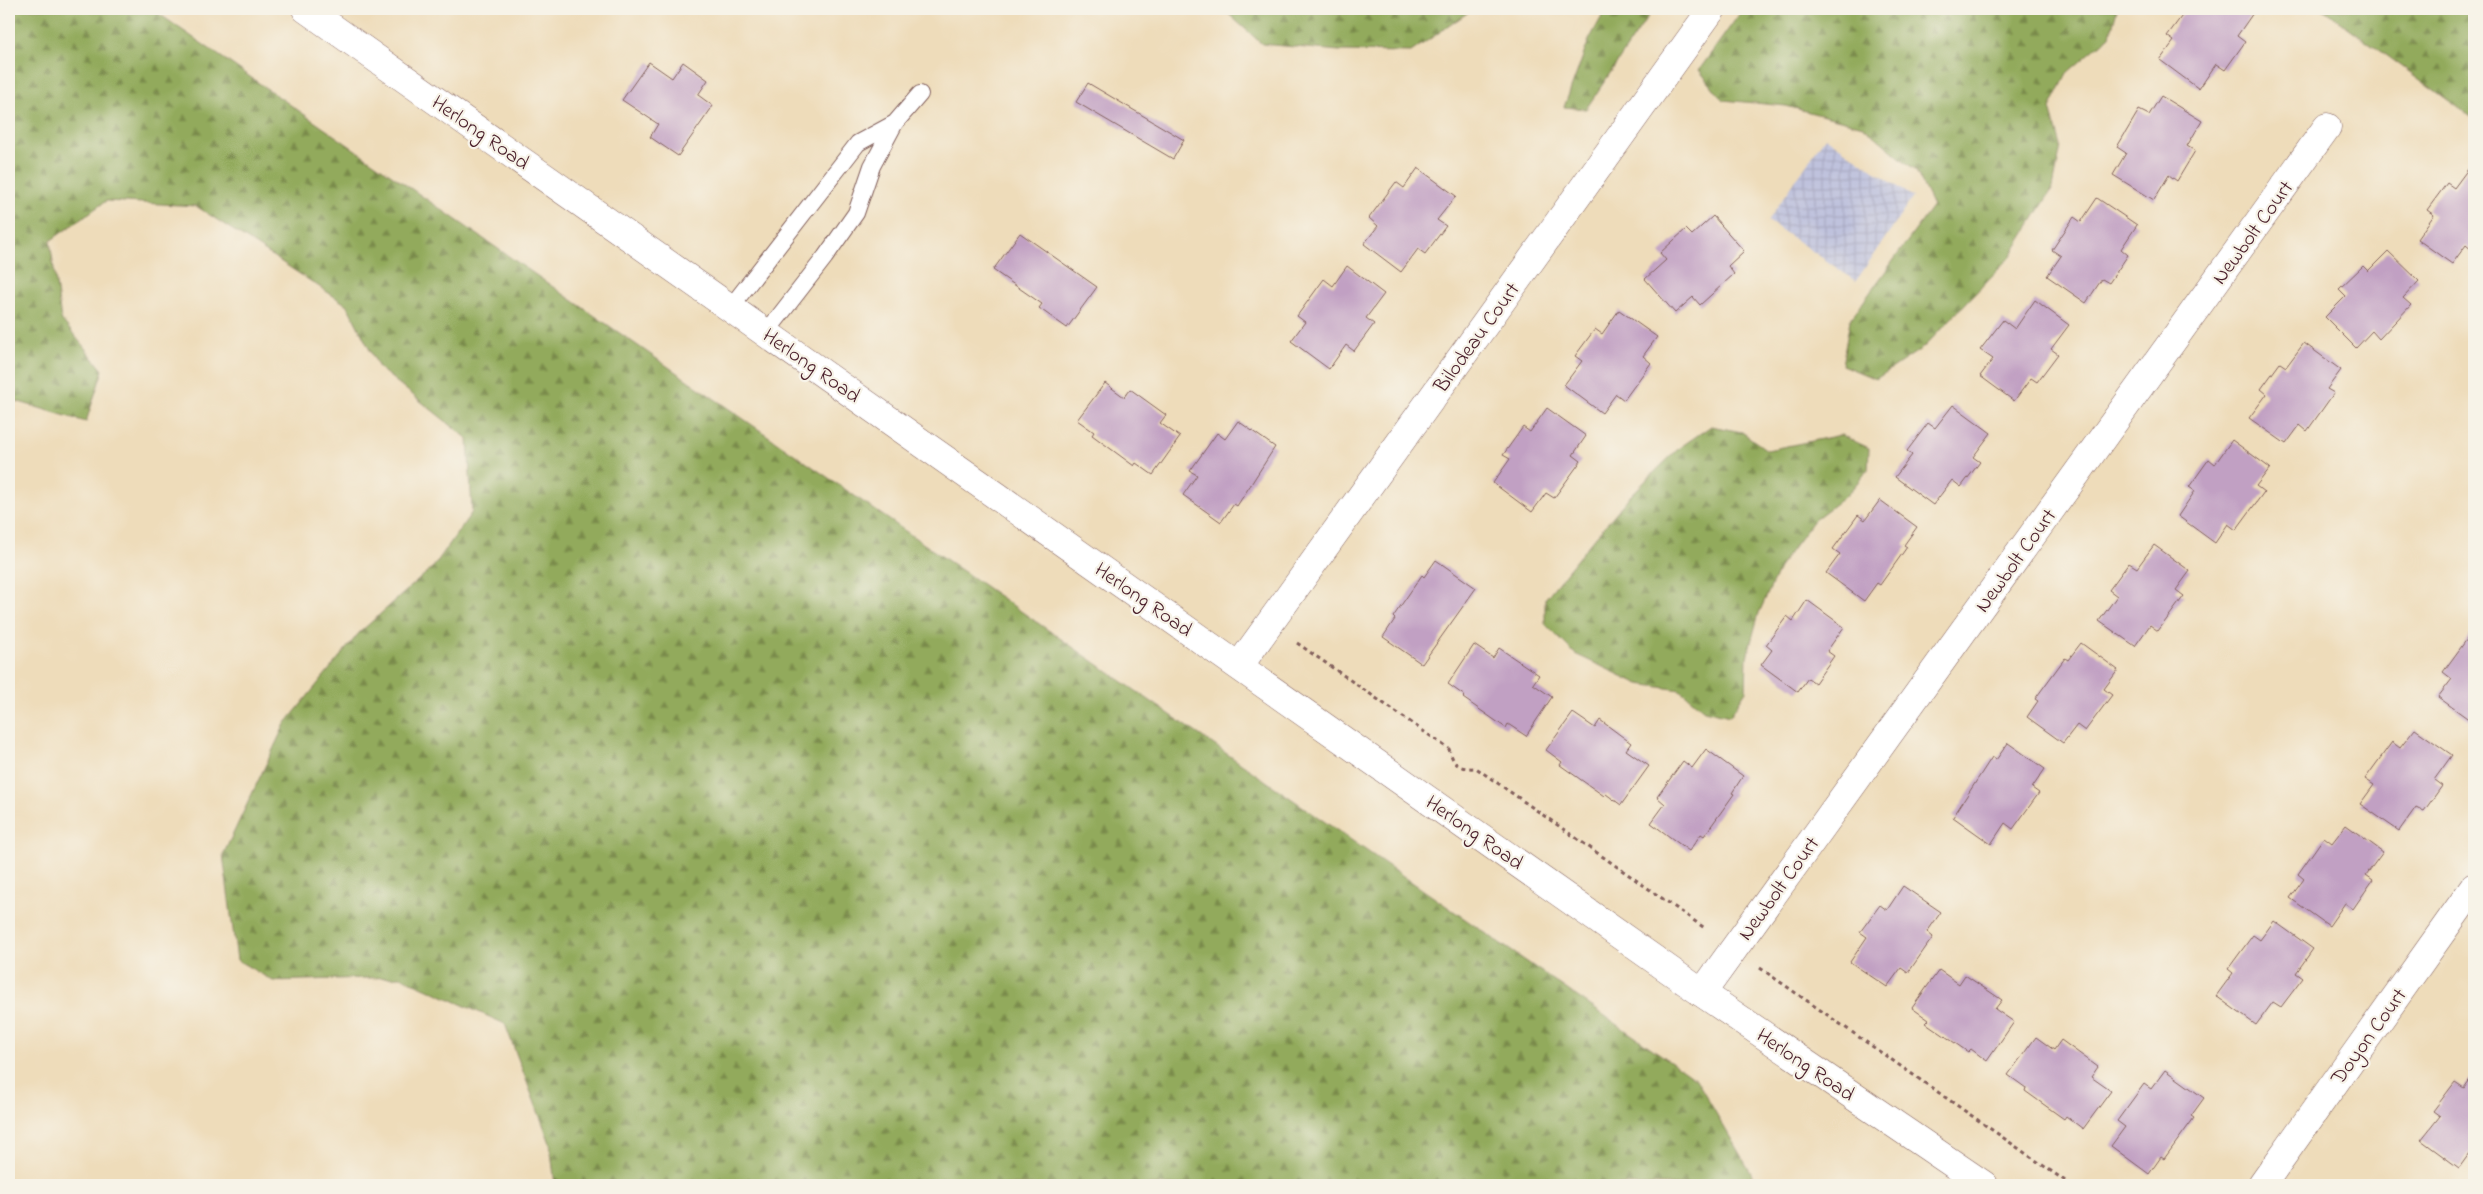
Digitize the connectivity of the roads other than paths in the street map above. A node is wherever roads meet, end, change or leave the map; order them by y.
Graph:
1 (306, 9) edge
2 (1712, 9) edge
3 (920, 94) dead end
4 (895, 123) junction
5 (2327, 127) dead end
6 (730, 308) junction
7 (766, 333) junction
8 (1239, 666) junction
9 (2474, 887) edge
10 (1702, 993) junction
11 (1984, 1185) edge
12 (2262, 1185) edge

1 - 6 street, Herlong Road
2 - 8 street, Bilodeau Court
3 - 4 lane
4 - 6 lane
4 - 7 lane
5 - 10 street, Newbolt Court
6 - 7 street, Herlong Road
7 - 8 street, Herlong Road
8 - 10 street, Herlong Road
9 - 12 street, Doyon Court
10 - 11 street, Herlong Road

